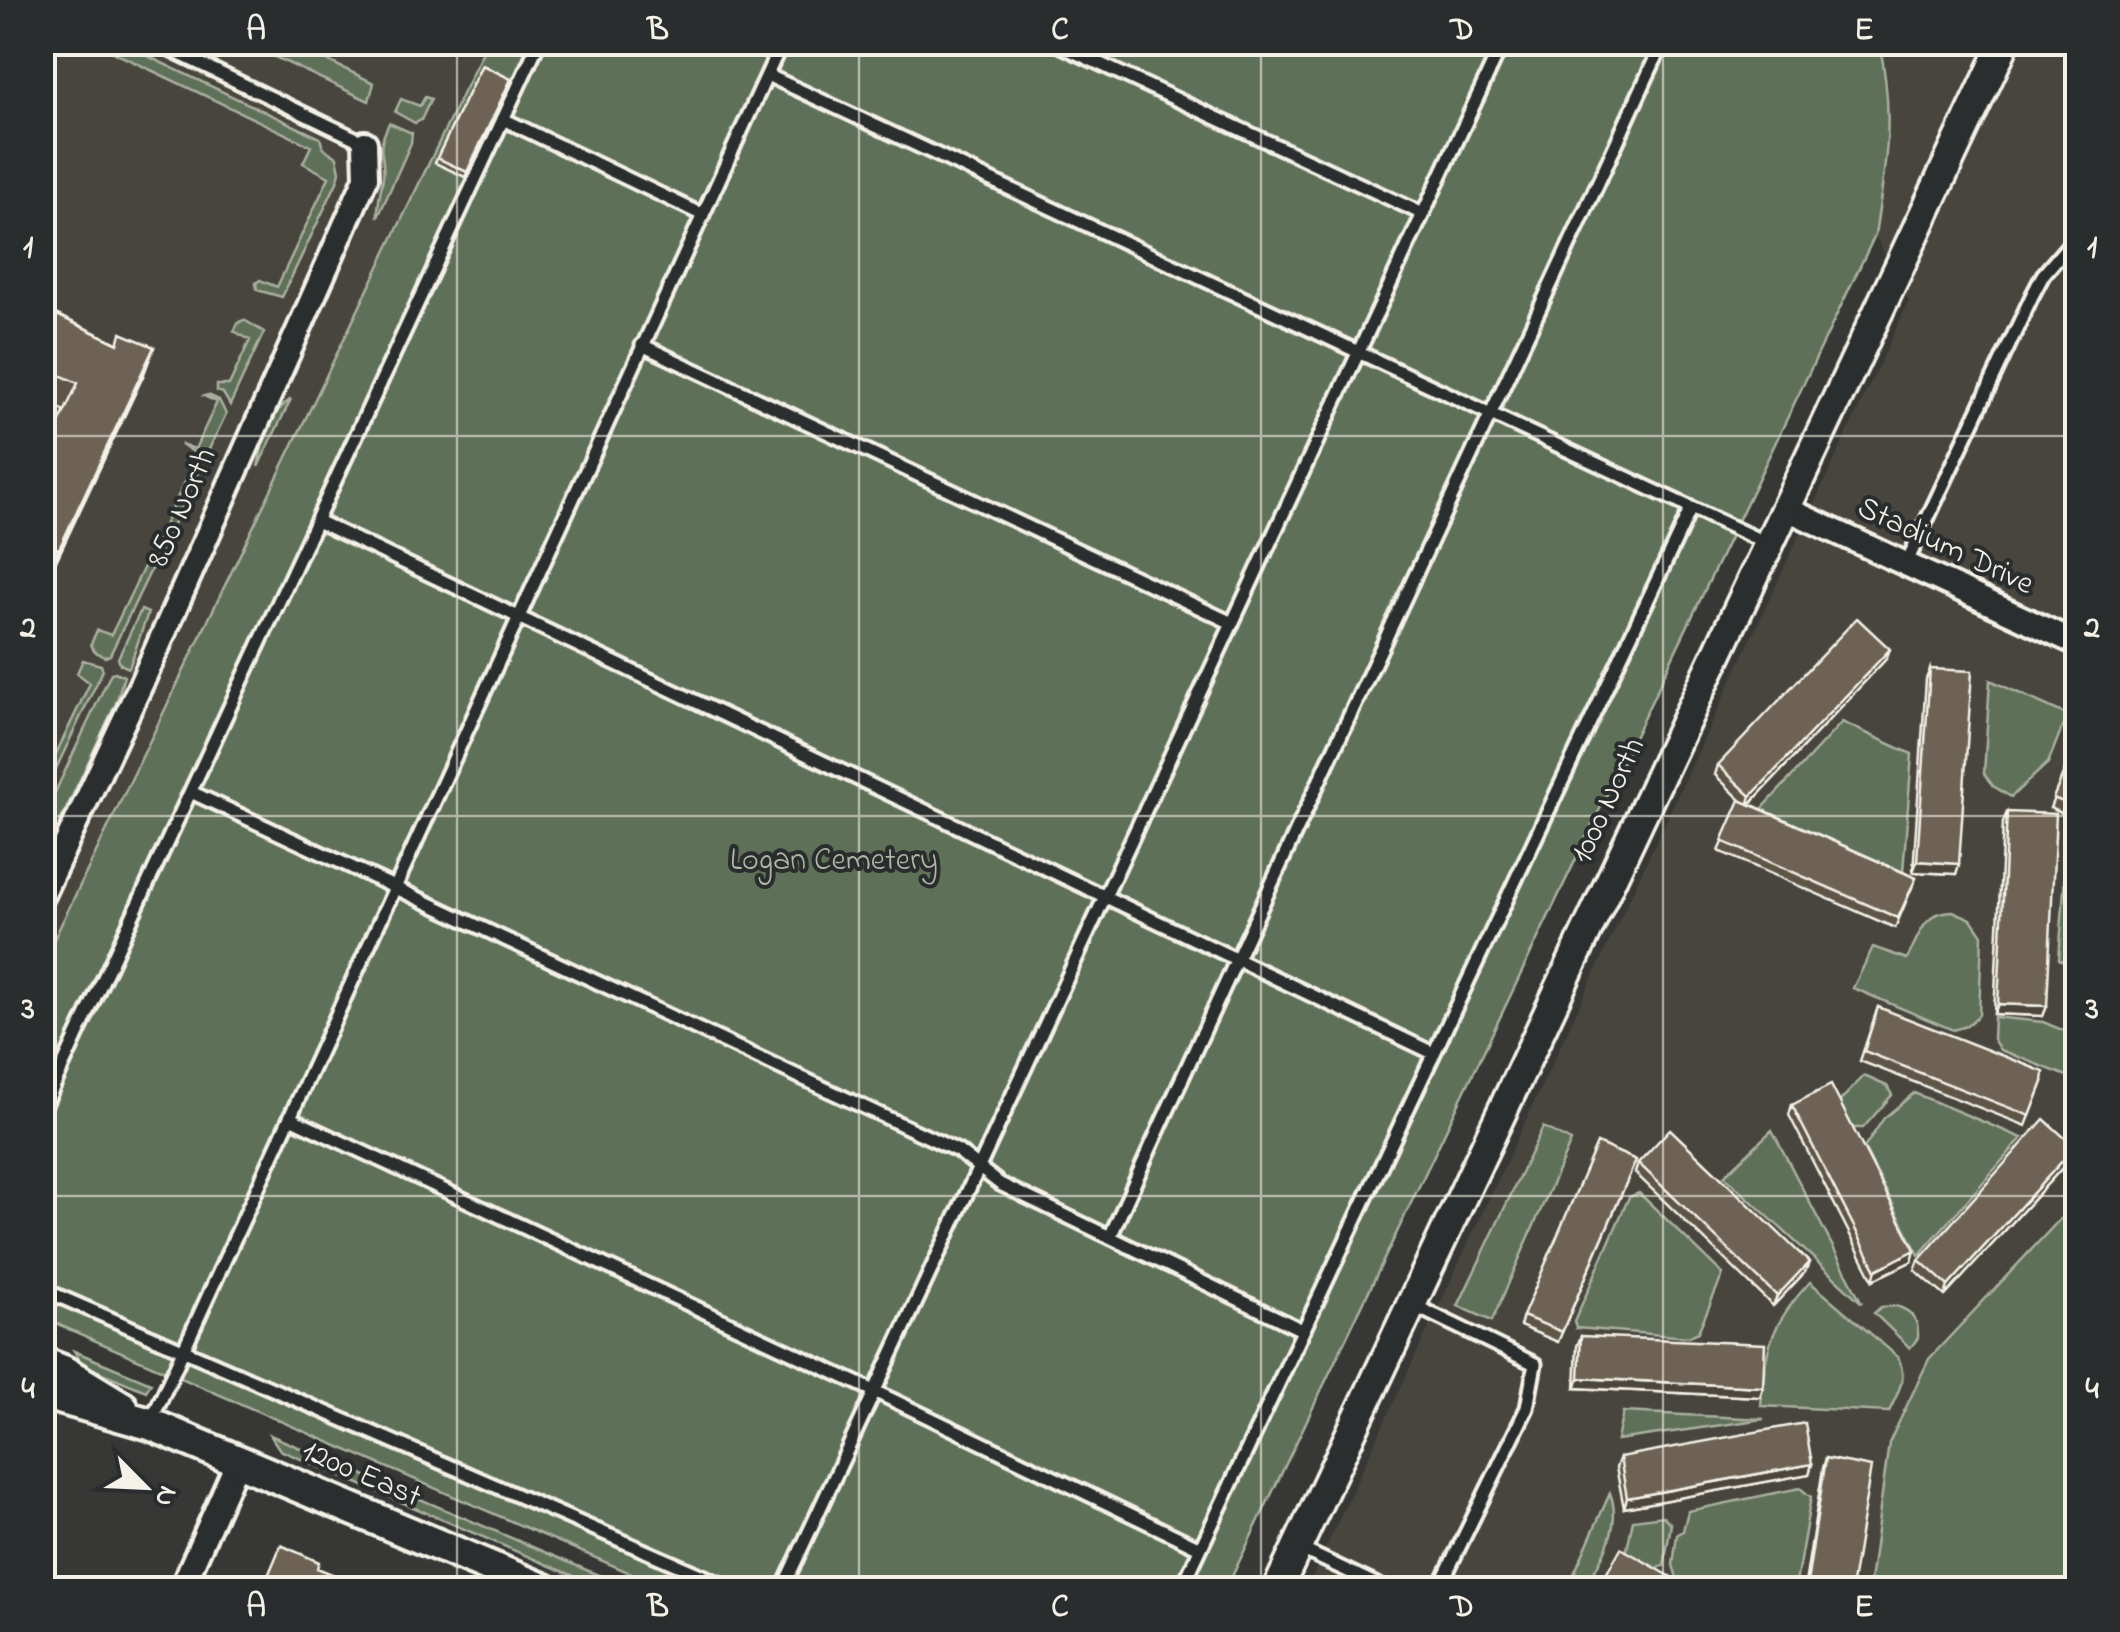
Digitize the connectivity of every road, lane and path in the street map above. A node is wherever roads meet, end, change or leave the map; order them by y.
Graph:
1 (155, 42) edge
2 (539, 42) edge
3 (782, 42) edge
4 (1054, 42) edge
5 (1503, 42) edge
6 (1663, 42) edge
7 (2005, 42) edge
8 (767, 75) junction
9 (503, 120) junction
10 (364, 143) joint
11 (1423, 214) junction
12 (703, 215) junction
13 (2078, 234) edge
14 (642, 345) junction
15 (1359, 352) junction
16 (1492, 415) junction
17 (1691, 508) junction
18 (1786, 508) junction
19 (317, 521) junction
20 (1768, 544) junction
21 (1906, 564) junction
22 (519, 617) junction
23 (1232, 623) junction
24 (2078, 644) edge
25 (191, 792) junction
26 (396, 888) junction
27 (42, 895) edge
28 (1105, 897) junction
29 (1235, 959) junction
30 (1433, 1053) junction
31 (42, 1111) edge
32 (290, 1118) junction
33 (978, 1168) junction
34 (1110, 1236) junction
35 (42, 1289) edge
36 (1411, 1304) junction
37 (1302, 1330) junction
38 (184, 1351) junction
39 (42, 1363) edge
40 (874, 1391) junction
41 (42, 1394) edge
42 (150, 1424) junction
43 (238, 1462) junction
44 (1297, 1547) junction
45 (1200, 1548) junction
46 (544, 1589) edge
47 (181, 1590) edge
48 (736, 1590) edge
49 (782, 1590) edge
50 (1182, 1590) edge
51 (1277, 1590) edge
52 (1388, 1590) edge
53 (1438, 1590) edge

1 - 10 lane
2 - 9 lane
3 - 8 lane
4 - 11 lane
5 - 11 lane
6 - 16 lane
7 - 18 street, 1000 North
8 - 12 lane
8 - 15 lane
9 - 12 lane
9 - 19 lane
10 - 27 street, 850 North
11 - 15 lane
12 - 14 lane
13 - 21 lane
14 - 22 lane
14 - 23 lane
15 - 16 lane
15 - 23 lane
16 - 17 lane
16 - 29 lane
17 - 20 lane
17 - 30 lane
18 - 20 street, 1000 North
18 - 21 street, Stadium Drive
19 - 22 lane
19 - 25 lane
20 - 36 street, 1000 North
21 - 24 street, Stadium Drive
22 - 26 lane
22 - 28 lane
23 - 28 lane
25 - 26 lane
25 - 31 lane
26 - 32 lane
26 - 33 lane
28 - 29 lane
28 - 33 lane
29 - 30 lane
29 - 34 lane
30 - 37 lane
32 - 38 lane
32 - 40 lane
33 - 34 lane
33 - 40 lane
34 - 37 lane
35 - 38 lane
36 - 44 street, 1000 North
36 - 53 lane
37 - 45 lane
38 - 42 lane
38 - 48 lane
39 - 42 main road, 1200 East
40 - 45 lane
40 - 49 lane
41 - 42 main road, 1200 East
42 - 43 main road, 1200 East
43 - 46 main road, 1200 East
43 - 47 street
44 - 51 street, 1000 North
44 - 52 lane
45 - 50 lane

